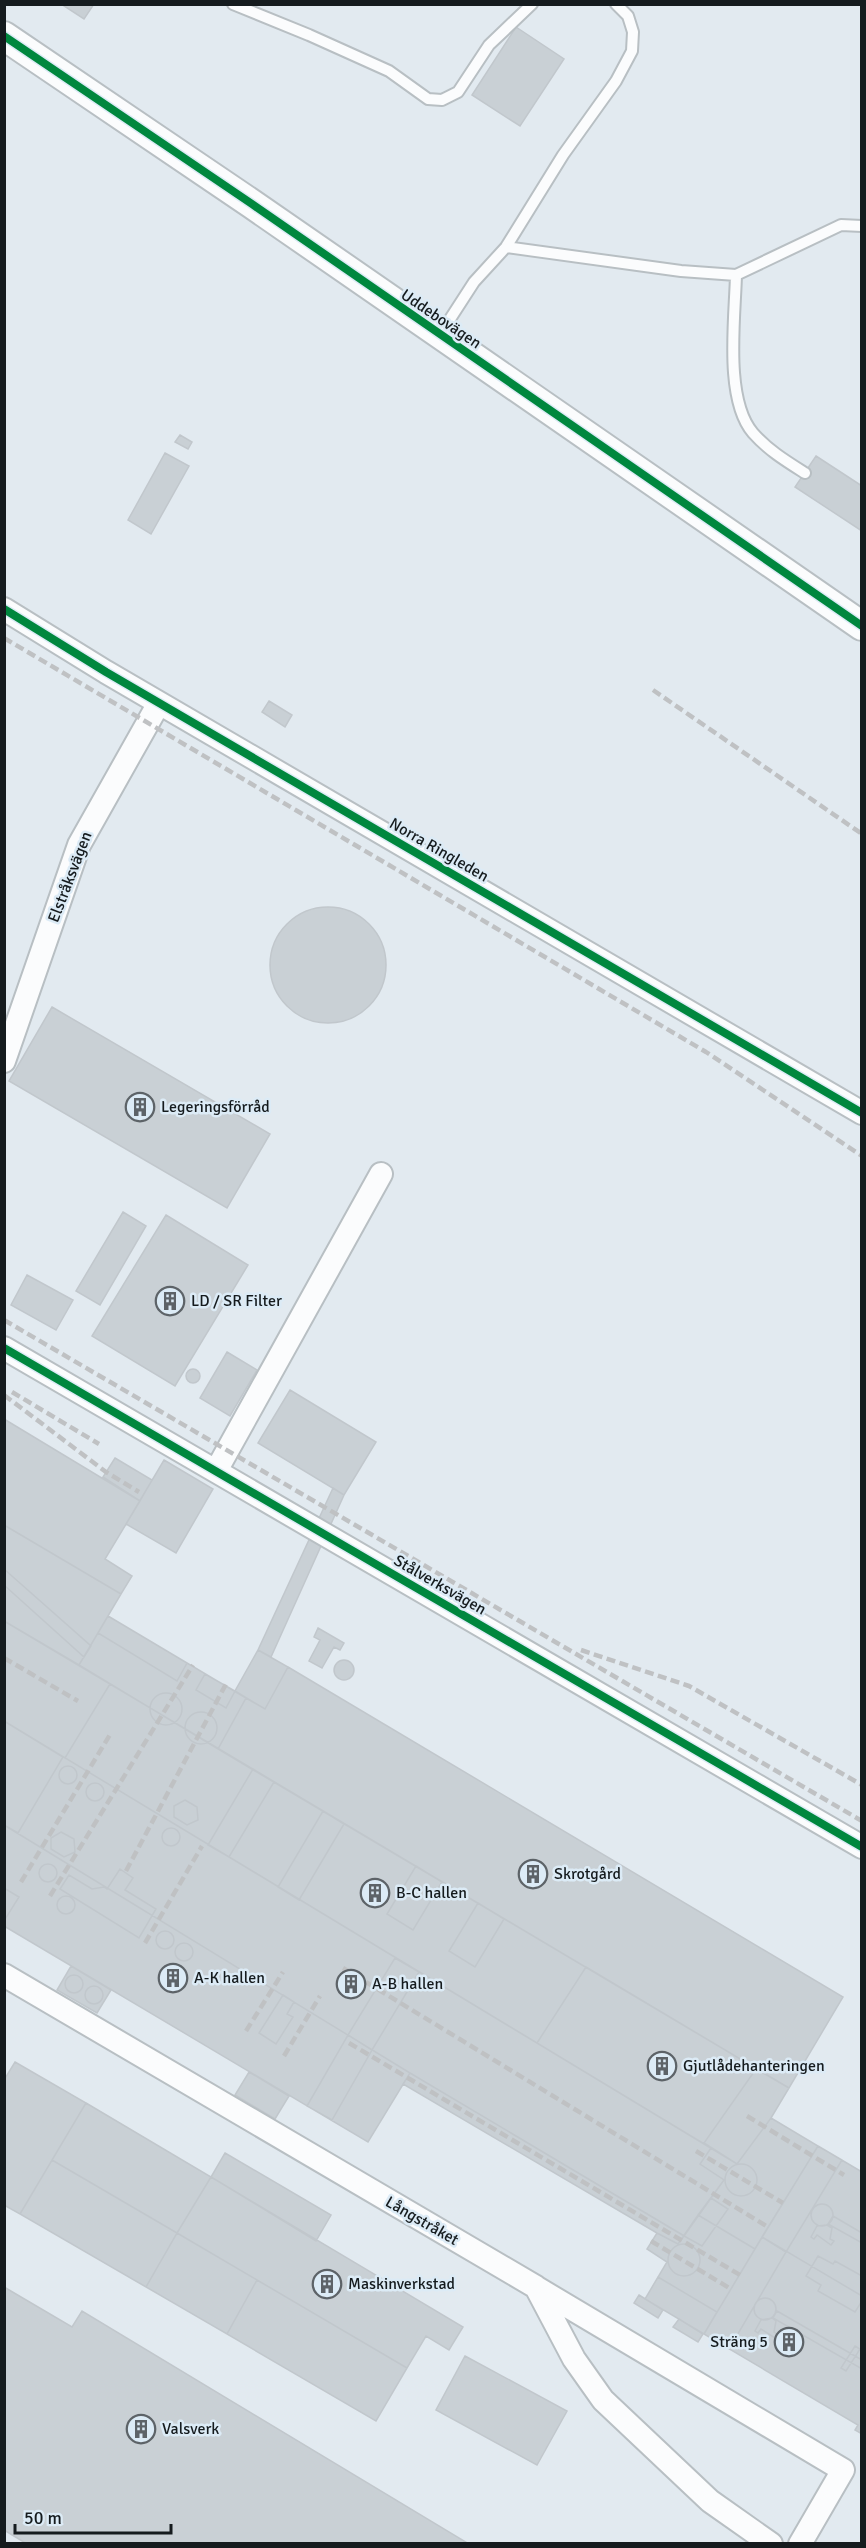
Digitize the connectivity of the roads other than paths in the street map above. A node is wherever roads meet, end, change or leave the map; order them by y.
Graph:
1 (233, 4) edge
2 (532, 4) edge
3 (616, 4) edge
4 (4, 36) edge
5 (861, 226) edge
6 (506, 247) junction
7 (736, 275) junction
8 (441, 334) junction
9 (805, 472) dead end
10 (4, 609) edge
11 (861, 626) edge
12 (159, 703) junction
13 (4, 1061) edge
14 (861, 1113) edge
15 (381, 1174) dead end
16 (4, 1348) edge
17 (216, 1471) junction
18 (861, 1847) edge
19 (4, 1975) edge
20 (536, 2288) junction
21 (771, 2544) edge
22 (800, 2544) edge

1 - 2 lane
3 - 6 lane
4 - 8 street, Uddebovägen
5 - 7 lane
6 - 7 lane
6 - 8 lane
7 - 9 lane
8 - 11 street, Uddebovägen
10 - 12 street, Norra Ringleden
12 - 13 street, Elstråksvägen
12 - 14 street, Norra Ringleden
15 - 17 street
16 - 17 street, Stålverksvägen
17 - 18 street, Stålverksvägen
19 - 20 street, Långstråket
20 - 21 street
20 - 22 street, Långstråket

